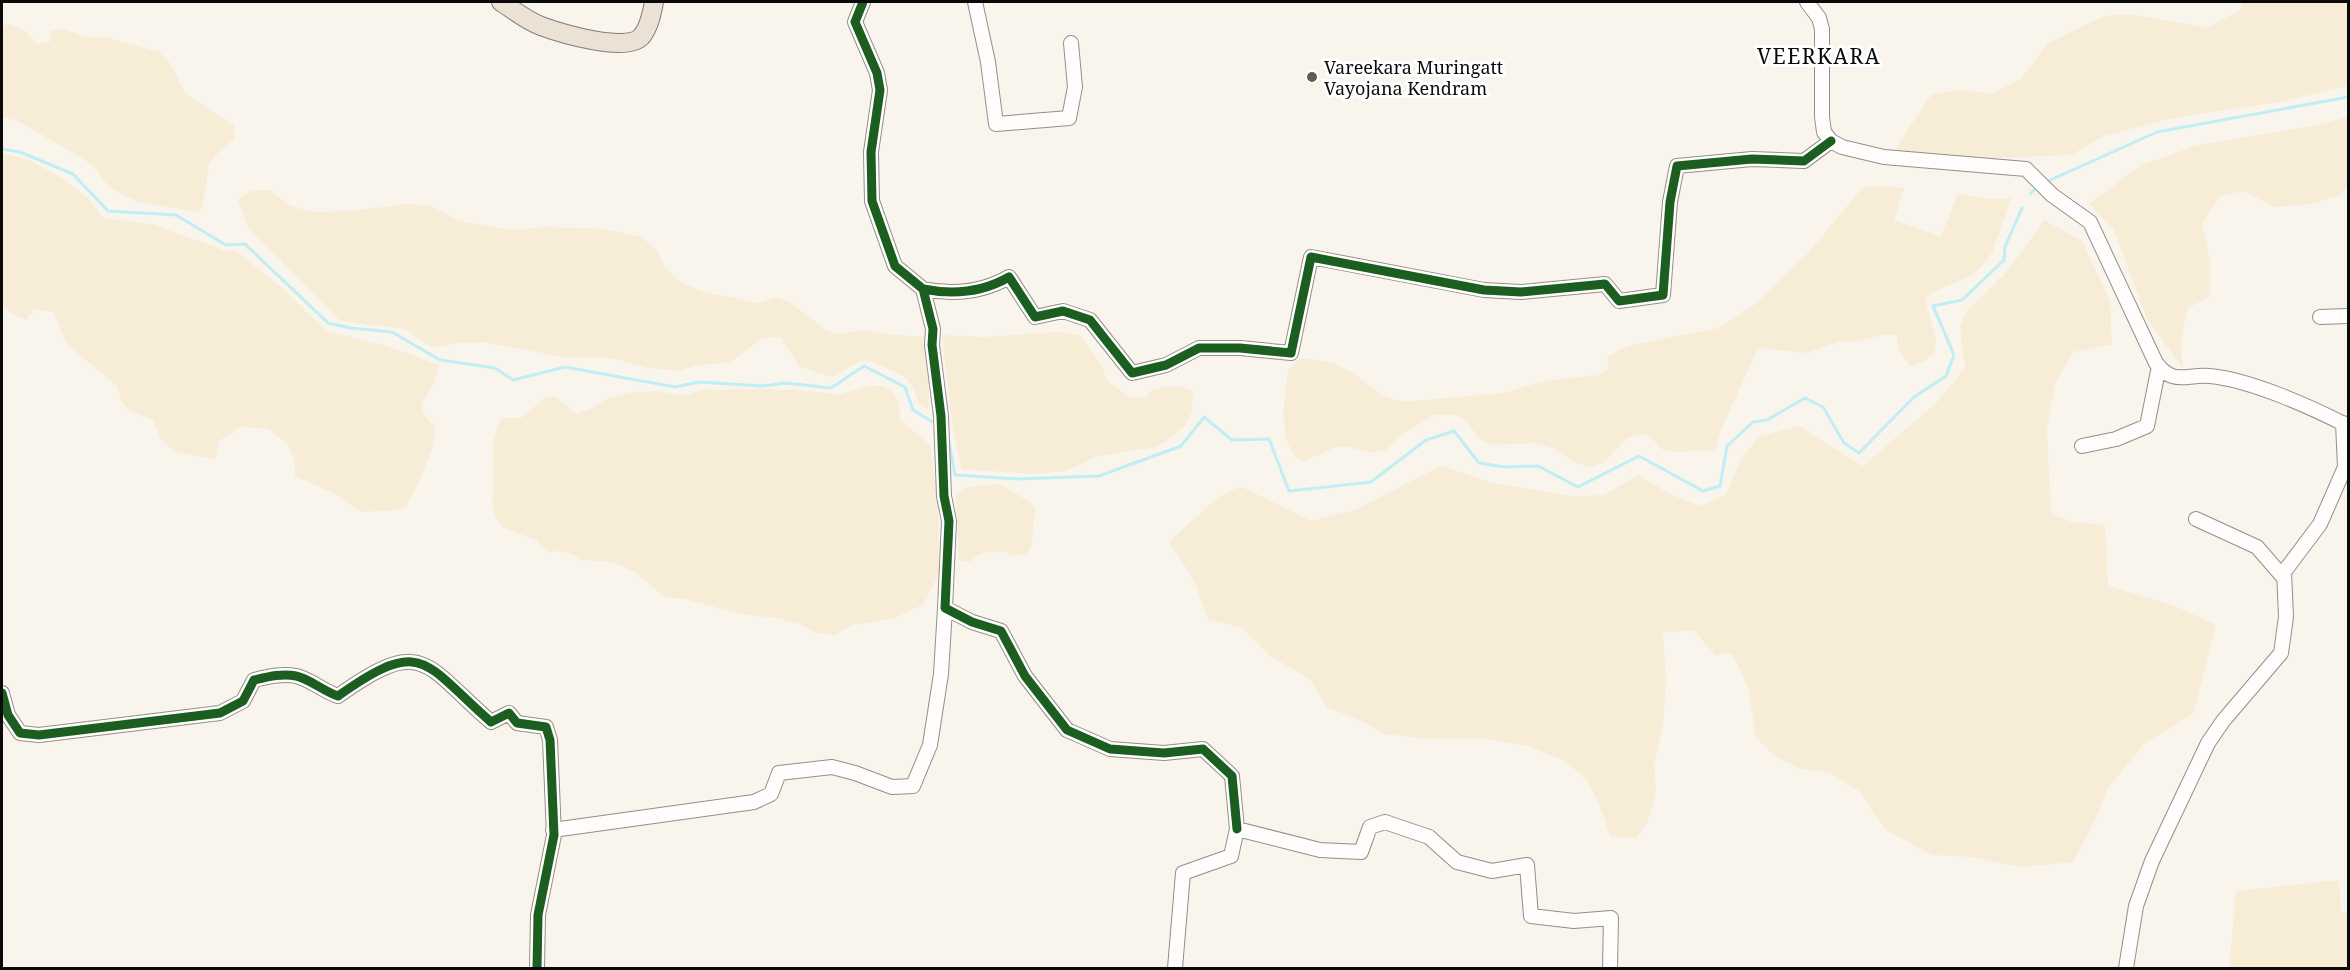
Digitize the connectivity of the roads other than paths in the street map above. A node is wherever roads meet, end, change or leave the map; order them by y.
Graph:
1 (501, 2) edge
2 (654, 2) edge
3 (862, 2) edge
4 (975, 2) edge
5 (1807, 2) edge
6 (1071, 43) dead end
7 (1831, 141) junction
8 (923, 289) junction
9 (2320, 316) dead end
10 (2349, 316) edge
11 (2159, 366) junction
12 (2346, 424) edge
13 (2082, 446) dead end
14 (2196, 519) dead end
15 (2283, 578) junction
16 (945, 608) junction
17 (2, 693) edge
18 (1237, 829) junction
19 (553, 830) junction
20 (537, 969) edge
21 (1175, 969) edge
22 (1610, 969) edge
23 (2126, 969) edge

1 - 2 main road
3 - 8 street
4 - 6 street
5 - 7 street
7 - 8 street
7 - 11 street
8 - 16 street
9 - 10 street
11 - 12 street
11 - 13 street
12 - 15 street
14 - 15 street
15 - 23 street
16 - 18 street
16 - 19 street
17 - 19 street
18 - 21 street
18 - 22 street
19 - 20 street

